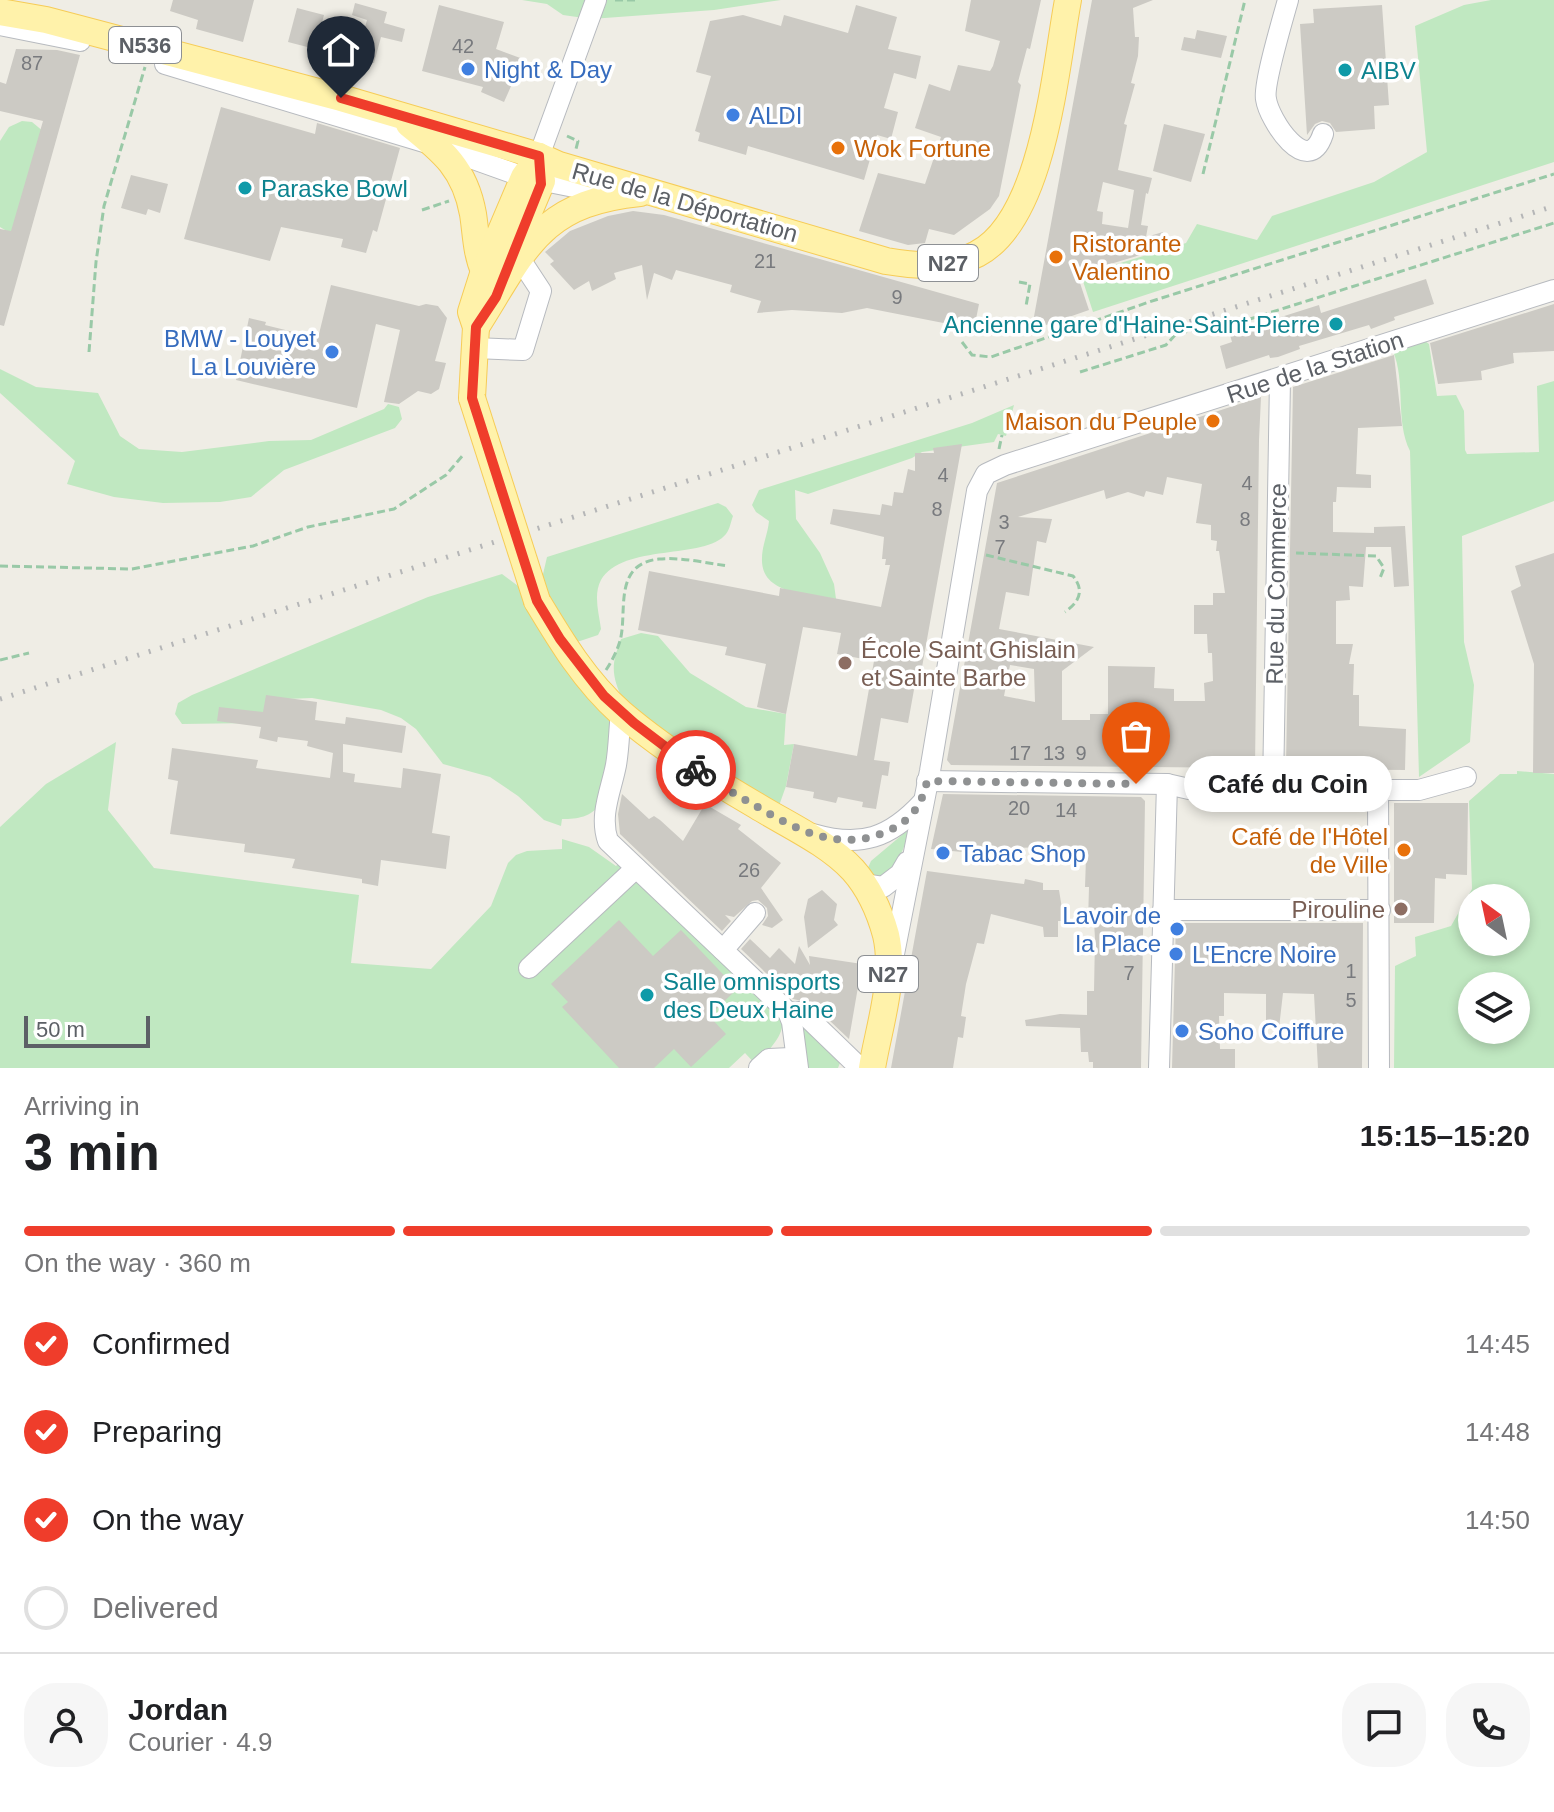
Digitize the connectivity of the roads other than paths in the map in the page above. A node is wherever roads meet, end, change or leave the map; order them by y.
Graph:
1 (1068, 0) edge
2 (1288, 0) edge
3 (1295, 0) edge
4 (593, 10) edge
5 (0, 12) edge
6 (0, 25) edge
7 (399, 115) junction
8 (437, 146) junction
9 (535, 172) junction
10 (653, 191) junction
11 (614, 195) junction
12 (520, 259) junction
13 (484, 271) junction
14 (1554, 290) edge
15 (496, 297) junction
16 (476, 338) junction
17 (1280, 379) junction
18 (621, 712) junction
19 (1466, 777) dead end
20 (927, 781) junction
21 (1167, 784) junction
22 (1273, 789) junction
23 (1378, 790) junction
24 (923, 802) junction
25 (904, 822) junction
26 (794, 828) junction
27 (913, 851) junction
28 (636, 868) junction
29 (858, 877) junction
30 (1163, 910) junction
31 (1380, 910) junction
32 (755, 913) dead end
33 (723, 950) junction
34 (529, 968) dead end
35 (887, 991) junction
36 (788, 1012) junction
37 (798, 1066) edge
38 (759, 1068) edge
39 (860, 1068) edge
40 (872, 1068) edge
41 (1159, 1068) edge
42 (1379, 1068) edge

1 - 10 main road, Rue de la Déportation / N27
2 - 3 street
4 - 9 street
5 - 7 main road, Rue de la Déportation / N536
6 - 8 street, Rue de la Déportation
7 - 8 main road
7 - 9 main road, Rue de la Déportation / N536
8 - 9 street, Rue de la Déportation
8 - 13 main road
9 - 10 main road, Rue de la Déportation / N27
9 - 11 street, Rue de la Déportation
9 - 13 main road
9 - 15 main road
10 - 11 main road, N27
11 - 12 main road, N27
12 - 15 main road, N27
12 - 16 street
13 - 16 main road
14 - 17 street, Rue de la Station
15 - 16 main road
16 - 18 main road, N27, bridge
17 - 20 street, Rue de la Station
17 - 22 street, Rue du Commerce
18 - 26 main road, N27
18 - 28 street
19 - 23 street
20 - 21 street
20 - 24 street
21 - 22 street
21 - 30 street
22 - 23 street
23 - 31 street
24 - 25 street
24 - 27 street
25 - 26 street
25 - 29 street
26 - 29 main road, N27
27 - 29 street
27 - 35 street
28 - 33 street
28 - 34 street
29 - 35 main road, N27
30 - 31 street
30 - 41 street
31 - 42 street
32 - 33 street
33 - 36 street
35 - 40 main road, N27
36 - 37 street
36 - 39 street
37 - 38 street

